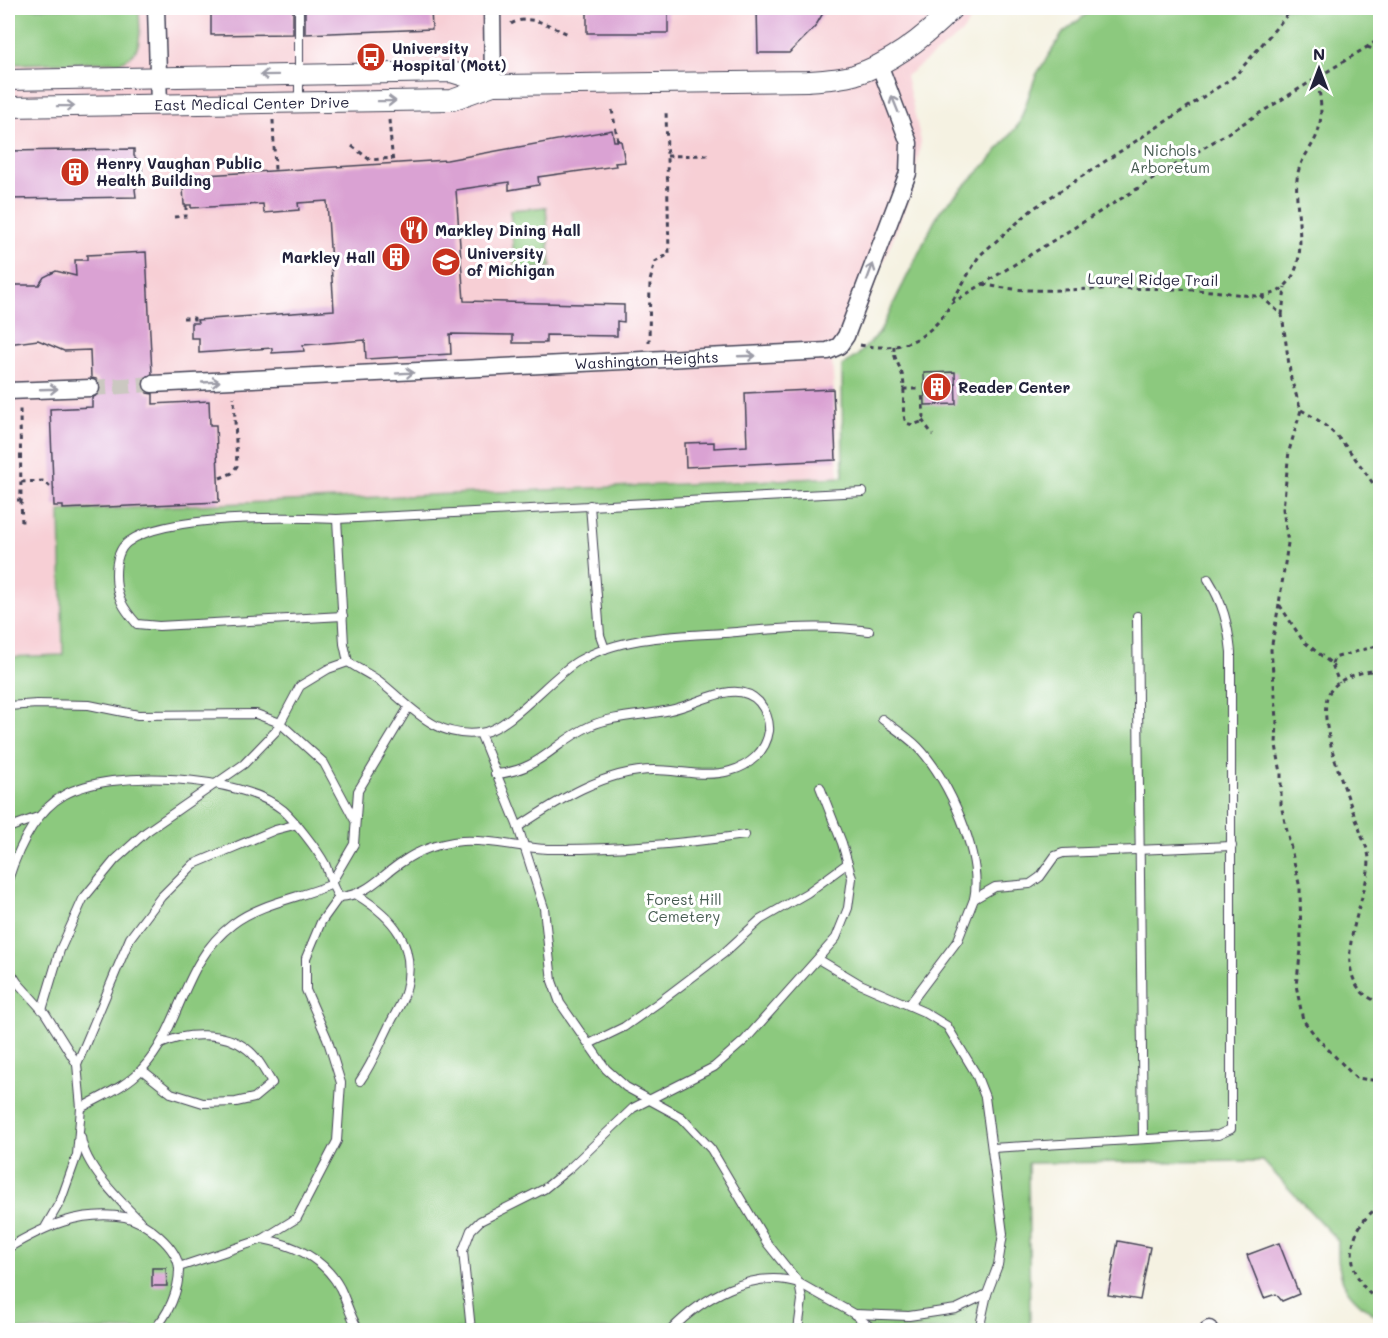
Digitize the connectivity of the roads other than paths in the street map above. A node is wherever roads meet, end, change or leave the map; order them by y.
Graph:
1 (156, 8) edge
2 (298, 8) edge
3 (492, 8) edge
4 (953, 8) edge
5 (879, 64) junction
6 (299, 75) junction
7 (159, 77) junction
8 (8, 80) edge
9 (493, 85) junction
10 (299, 103) junction
11 (159, 105) junction
12 (8, 107) edge
13 (152, 384) tunnel mouth
14 (92, 388) tunnel mouth
15 (8, 390) edge
16 (863, 492) dead end
17 (590, 505) junction
18 (338, 519) junction
19 (1208, 579) dead end
20 (343, 616) junction
21 (1137, 616) dead end
22 (869, 631) dead end
23 (604, 649) junction
24 (348, 662) junction
25 (8, 706) edge
26 (408, 708) junction
27 (882, 719) dead end
28 (280, 723) junction
29 (480, 733) junction
30 (495, 774) junction
31 (214, 783) junction
32 (820, 787) dead end
33 (39, 817) junction
34 (354, 819) junction
35 (294, 825) junction
36 (518, 827) junction
37 (8, 828) edge
38 (745, 835) dead end
39 (524, 846) junction
40 (1232, 846) junction
41 (1140, 850) junction
42 (848, 863) junction
43 (8, 880) edge
44 (330, 885) junction
45 (357, 895) junction
46 (339, 897) junction
47 (974, 899) junction
48 (818, 959) junction
49 (8, 968) edge
50 (909, 1005) junction
51 (42, 1010) junction
52 (161, 1044) junction
53 (589, 1044) junction
54 (77, 1064) junction
55 (142, 1070) junction
56 (360, 1081) dead end
57 (651, 1100) junction
58 (81, 1108) junction
59 (80, 1130) junction
60 (1143, 1139) junction
61 (992, 1148) junction
62 (143, 1223) junction
63 (46, 1226) junction
64 (263, 1239) junction
65 (8, 1248) edge
66 (179, 1267) junction
67 (799, 1283) junction
68 (987, 1294) junction
69 (854, 1314) junction
70 (153, 1330) edge
71 (359, 1330) edge
72 (471, 1330) edge
73 (671, 1330) edge
74 (798, 1330) edge
75 (874, 1330) edge
76 (980, 1330) edge

1 - 7 street
2 - 6 lane
3 - 9 street
4 - 5 street, East Medical Center Drive
5 - 9 street, East Medical Center Drive
13 -> 5 street, Washington Heights
6 -> 7 street, East Medical Center Drive
6 - 9 street, East Medical Center Drive
6 - 10 lane
7 - 8 street, East Medical Center Drive
7 - 11 street
10 -> 9 street, East Medical Center Drive
10 - 11 street, East Medical Center Drive
12 -> 11 street, East Medical Center Drive
15 -> 14 street
16 - 17 lane
17 - 18 lane
17 - 23 lane
18 - 20 lane
18 - 20 lane
19 - 40 lane
20 - 24 lane
21 - 41 lane
22 - 23 lane
23 - 29 lane
24 - 26 lane
24 - 28 lane
25 - 28 lane
26 - 29 lane
26 - 34 lane
27 - 47 lane
28 - 31 lane
28 - 34 lane
29 - 30 lane
30 - 36 lane
30 - 36 lane
31 - 33 lane
31 - 35 lane
31 - 51 lane
32 - 42 lane
33 - 37 lane
33 - 43 lane
34 - 44 lane
35 - 44 lane
35 - 54 lane
36 - 39 lane
38 - 39 lane
39 - 45 lane
39 - 53 lane
40 - 41 lane
40 - 60 lane
41 - 47 lane
41 - 60 lane
42 - 48 lane
42 - 53 lane
44 - 46 lane
44 - 52 lane
45 - 46 lane
45 - 56 lane
46 - 64 lane
47 - 50 lane
48 - 50 lane
48 - 57 lane
49 - 51 lane
50 - 61 lane
51 - 54 lane
52 - 55 lane
52 - 55 lane
53 - 57 lane
54 - 58 lane
55 - 58 lane
57 - 67 lane
57 - 72 lane
58 - 59 lane
59 - 62 lane
59 - 63 lane
60 - 61 lane
61 - 68 lane
62 - 63 lane
62 - 66 lane
63 - 65 lane
64 - 66 lane
64 - 71 lane
66 - 70 lane
67 - 69 lane
67 - 73 lane
67 - 74 lane
68 - 69 lane
68 - 76 lane
69 - 75 lane

